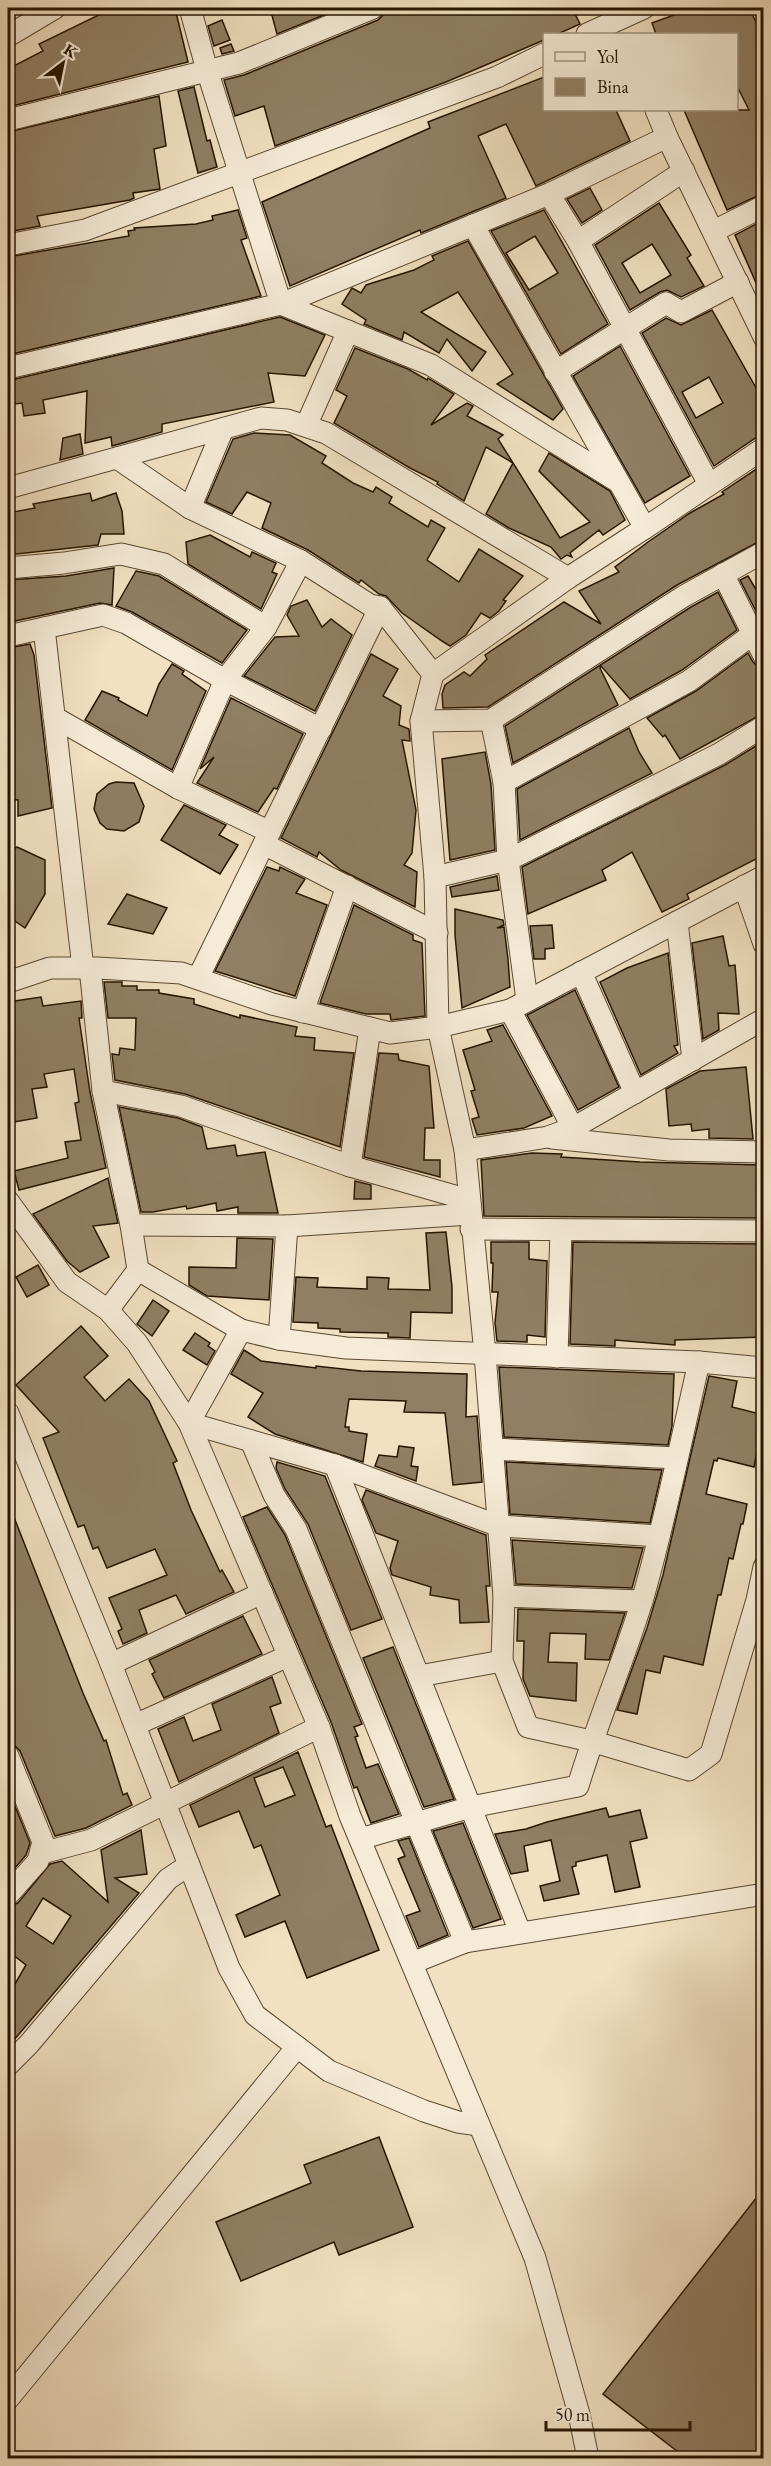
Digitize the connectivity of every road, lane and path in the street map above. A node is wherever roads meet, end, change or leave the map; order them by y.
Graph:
1 (55, 8) edge
2 (189, 8) edge
3 (373, 8) edge
4 (644, 8) edge
5 (622, 20) edge
6 (590, 33) edge
7 (8, 36) edge
8 (543, 54) edge
9 (207, 70) junction
10 (656, 111) edge
11 (8, 120) edge
12 (667, 137) junction
13 (684, 171) junction
14 (241, 172) junction
15 (549, 194) junction
16 (764, 206) edge
17 (473, 225) junction
18 (714, 231) junction
19 (578, 241) junction
20 (8, 245) edge
21 (738, 282) junction
22 (281, 304) junction
23 (624, 329) junction
24 (348, 331) junction
25 (762, 331) edge
26 (8, 368) edge
27 (555, 372) junction
28 (306, 426) junction
29 (223, 429) junction
30 (764, 448) edge
31 (117, 458) junction
32 (619, 482) junction
33 (709, 484) junction
34 (8, 488) edge
35 (190, 508) junction
36 (645, 528) junction
37 (764, 552) edge
38 (301, 561) junction
39 (8, 568) edge
40 (723, 574) junction
41 (568, 578) junction
42 (380, 608) junction
43 (266, 627) junction
44 (44, 628) junction
45 (758, 632) edge
46 (8, 636) edge
47 (764, 656) edge
48 (433, 674) junction
49 (225, 680) junction
50 (54, 717) junction
51 (491, 720) junction
52 (422, 721) junction
53 (764, 726) edge
54 (321, 729) junction
55 (504, 782) junction
56 (178, 788) junction
57 (267, 838) junction
58 (508, 860) junction
59 (764, 876) edge
60 (435, 877) junction
61 (347, 886) junction
62 (744, 886) junction
63 (676, 922) junction
64 (437, 933) junction
65 (764, 944) edge
66 (86, 968) junction
67 (581, 972) junction
68 (198, 978) junction
69 (8, 982) edge
70 (519, 1005) junction
71 (303, 1012) junction
72 (764, 1019) edge
73 (438, 1027) junction
74 (370, 1028) junction
75 (693, 1060) junction
76 (103, 1091) junction
77 (634, 1093) junction
78 (573, 1128) junction
79 (549, 1137) junction
80 (465, 1150) junction
81 (764, 1152) edge
82 (350, 1166) junction
83 (8, 1202) edge
84 (470, 1214) junction
85 (131, 1225) junction
86 (287, 1226) junction
87 (561, 1230) junction
88 (764, 1231) edge
89 (138, 1270) junction
90 (108, 1310) junction
91 (241, 1330) junction
92 (279, 1339) junction
93 (485, 1354) junction
94 (557, 1357) junction
95 (699, 1362) junction
96 (764, 1368) edge
97 (8, 1413) edge
98 (189, 1423) junction
99 (251, 1441) junction
100 (492, 1449) junction
101 (677, 1458) junction
102 (335, 1465) junction
103 (499, 1526) junction
104 (659, 1536) junction
105 (764, 1567) edge
106 (262, 1593) junction
107 (504, 1596) junction
108 (642, 1601) junction
109 (288, 1656) junction
110 (502, 1661) junction
111 (111, 1664) junction
112 (419, 1676) junction
113 (135, 1725) junction
114 (319, 1727) junction
115 (591, 1741) junction
116 (8, 1756) edge
117 (165, 1804) junction
118 (471, 1807) junction
119 (417, 1822) junction
120 (360, 1839) junction
121 (42, 1853) junction
122 (189, 1865) junction
123 (764, 1894) edge
124 (8, 1895) edge
125 (520, 1932) junction
126 (465, 1942) junction
127 (412, 1963) junction
128 (297, 2047) junction
129 (8, 2065) edge
130 (479, 2125) junction
131 (8, 2399) edge
132 (588, 2458) edge

1 - 7 street
2 - 9 street
3 - 9 street
4 - 5 street
5 - 6 street
8 - 14 street
9 - 11 street
9 - 14 street
10 - 12 street
12 - 13 street
12 - 15 street
13 - 18 street
13 - 19 street
14 - 20 street
14 - 22 street
15 - 17 street
15 - 19 street
16 - 18 street
17 - 22 street
17 - 27 street
18 - 21 street
19 - 23 street
21 - 23 street
21 - 25 street
22 - 24 street
22 - 26 street
23 - 27 street
23 - 33 street
24 - 28 street
24 - 32 street
27 - 32 street
28 - 29 street
28 - 41 street
29 - 31 street
29 - 35 street
30 - 33 street
31 - 34 street
31 - 35 street
32 - 36 street
33 - 36 street
35 - 38 street
36 - 41 street
37 - 40 street
38 - 42 street
38 - 43 street
39 - 43 street
40 - 45 street
40 - 51 street
41 - 48 street
42 - 48 street
42 - 54 street
43 - 49 street
44 - 46 street
44 - 49 street
44 - 50 street
45 - 47 street
45 - 55 street
48 - 52 street
49 - 54 street
49 - 56 street
50 - 56 street
50 - 66 street
51 - 52 street
51 - 55 street
52 - 60 street
53 - 58 street
54 - 57 street
55 - 58 street
56 - 57 street
57 - 61 street
57 - 68 street
58 - 60 street
58 - 70 street
59 - 62 street
60 - 64 street
61 - 64 street
61 - 71 street
62 - 63 street
62 - 65 street
63 - 67 street
63 - 75 street
64 - 73 street
66 - 68 street
66 - 69 street
66 - 76 street
67 - 70 street
67 - 77 street
68 - 71 street
70 - 73 street
70 - 78 street
71 - 74 street
72 - 75 street
73 - 74 street
73 - 80 street
74 - 82 street
75 - 77 street
76 - 82 street
76 - 85 street
77 - 78 street
78 - 79 street
79 - 80 street
79 - 81 street
80 - 84 street
82 - 84 street
83 - 90 street
84 - 86 street
84 - 87 street
84 - 93 street
85 - 86 street
85 - 89 street
86 - 92 street
87 - 88 street
87 - 94 street
89 - 90 street
89 - 91 street
90 - 98 street
91 - 92 street
91 - 98 street
92 - 93 street
93 - 94 street
93 - 100 street
94 - 95 street
95 - 96 street
95 - 101 street
97 - 111 street
98 - 99 street
98 - 106 street
99 - 102 street
99 - 119 street
100 - 101 street
100 - 103 street
101 - 104 street
102 - 103 street
102 - 112 street
103 - 104 street
103 - 107 street
104 - 108 street
105 - 115 street
106 - 109 street
106 - 111 street
107 - 108 street
107 - 110 street
108 - 115 street
109 - 113 street
109 - 114 street
110 - 112 street
110 - 115 street
111 - 113 street
112 - 118 street
113 - 117 street
114 - 117 street
114 - 120 street
115 - 118 street
116 - 121 street
117 - 121 street
117 - 122 street
118 - 119 street
118 - 125 street
119 - 120 street
119 - 126 street
120 - 127 street
121 - 124 street
122 - 128 street
122 - 129 street
123 - 125 street
125 - 126 street
126 - 127 street
127 - 130 street
128 - 130 street
128 - 131 street
130 - 132 street

